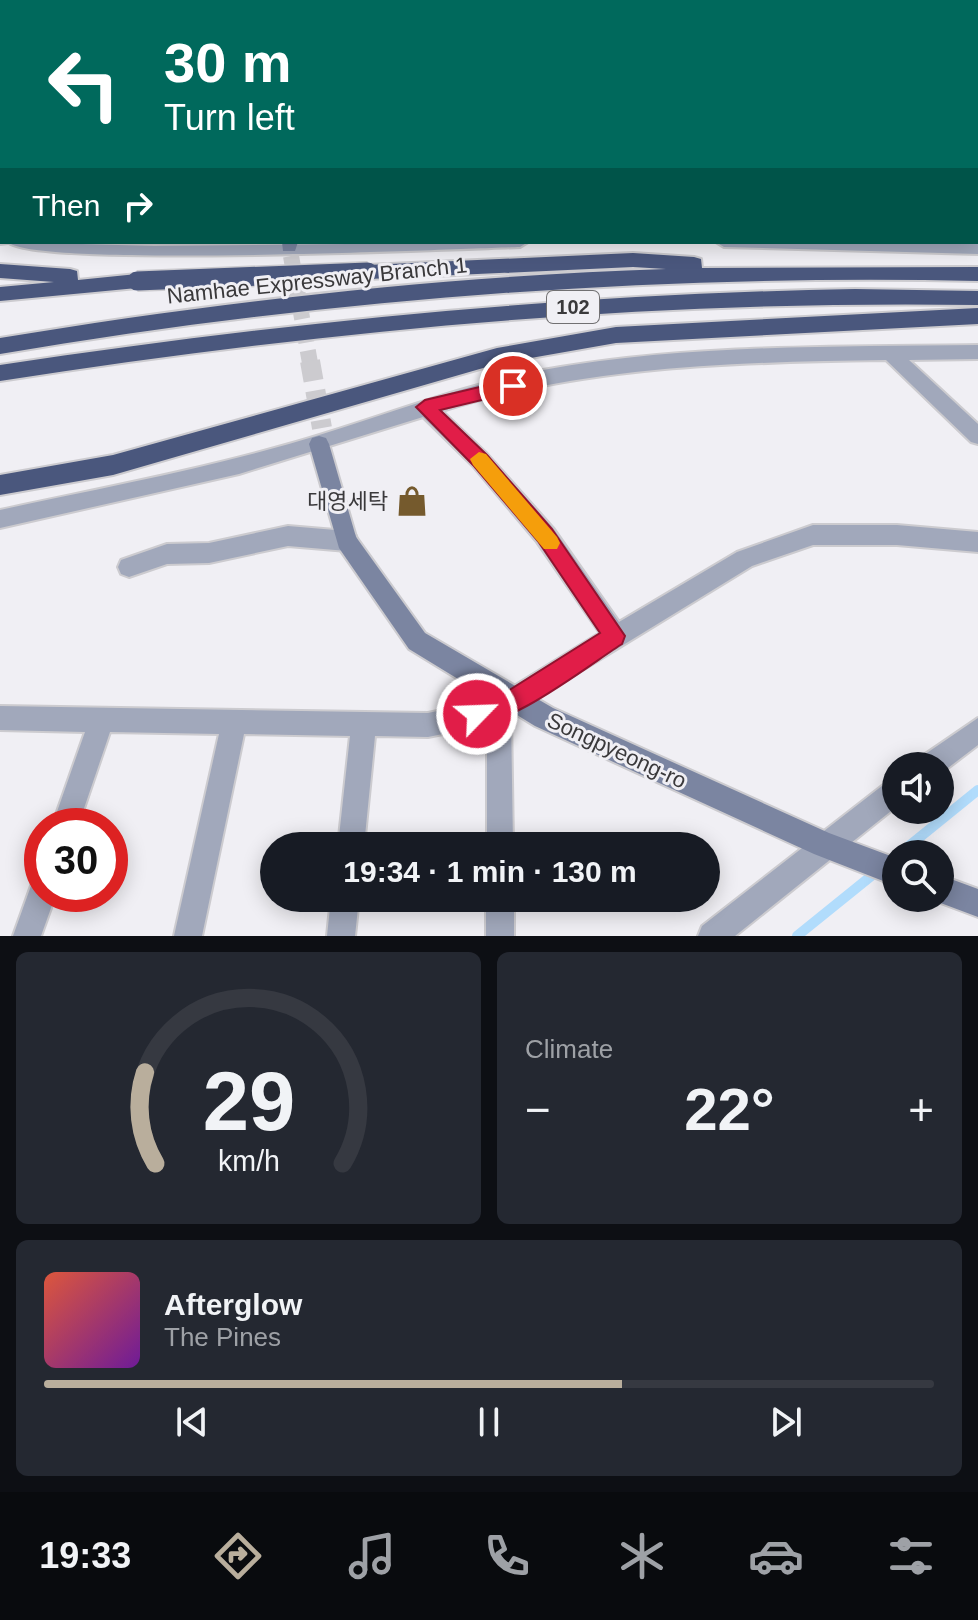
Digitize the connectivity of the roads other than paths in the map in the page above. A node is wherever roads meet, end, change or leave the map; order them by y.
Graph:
1 (27, 244) edge
2 (443, 244) edge
3 (821, 244) edge
4 (290, 248) edge
5 (978, 249) edge
6 (0, 271) edge
7 (804, 271) junction
8 (978, 274) edge
9 (137, 281) junction
10 (0, 294) edge
11 (978, 298) edge
12 (978, 316) edge
13 (0, 346) edge
14 (978, 352) edge
15 (890, 353) junction
16 (0, 373) edge
17 (425, 407) junction
18 (320, 436) junction
19 (978, 436) edge
20 (0, 485) edge
21 (0, 519) edge
22 (347, 541) junction
23 (978, 542) edge
24 (129, 567) dead end
25 (615, 636) junction
26 (506, 704) junction
27 (0, 718) edge
28 (102, 719) junction
29 (234, 722) junction
30 (364, 723) junction
31 (978, 730) edge
32 (949, 752) edge
33 (882, 801) edge
34 (71, 808) edge
35 (352, 832) edge
36 (501, 832) edge
37 (824, 844) junction
38 (882, 867) edge
39 (954, 894) edge
40 (978, 903) edge
41 (35, 912) edge
42 (344, 912) edge
43 (500, 912) edge
44 (27, 936) edge
45 (188, 936) edge
46 (341, 936) edge
47 (500, 936) edge
48 (712, 936) edge

1 - 4 street
2 - 4 street
3 - 5 street
6 - 9 highway
7 - 8 highway, Namhae Expressway Branch 1 / 102
7 - 9 highway, bridge
7 - 13 highway, Namhae Expressway Branch 1 / 102
9 - 10 highway
11 - 16 highway, 102
12 - 20 highway
14 - 15 street
15 - 17 street
15 - 19 street
17 - 18 street
17 - 25 street
18 - 21 street
18 - 22 main road, Songpyeong-ro
22 - 24 street
22 - 26 main road, Songpyeong-ro
23 - 25 street
25 - 26 street
26 - 30 street
26 - 36 street
26 - 37 main road, Songpyeong-ro
27 - 28 street
28 - 29 street
28 - 34 street
29 - 30 street
29 - 45 street
30 - 35 street
31 - 32 street
33 - 37 street
37 - 38 main road, Songpyeong-ro
37 - 48 street
39 - 40 main road
41 - 44 street
42 - 46 street
43 - 47 street

